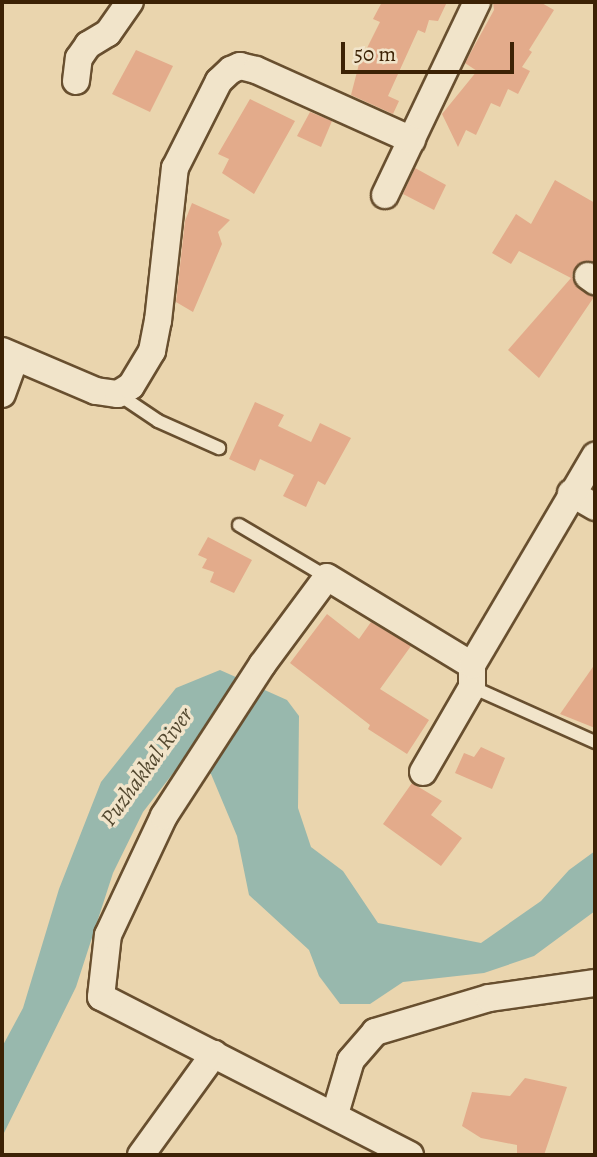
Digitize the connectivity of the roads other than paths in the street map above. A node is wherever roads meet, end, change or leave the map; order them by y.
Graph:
1 (130, 2) edge
2 (477, 2) edge
3 (76, 81) dead end
4 (412, 140) junction
5 (385, 195) dead end
6 (8, 354) edge
7 (2, 394) edge
8 (118, 394) junction
9 (219, 448) dead end
10 (595, 456) edge
11 (571, 493) junction
12 (595, 508) edge
13 (239, 525) dead end
14 (327, 577) junction
15 (472, 676) junction
16 (595, 742) edge
17 (423, 772) dead end
18 (595, 983) edge
19 (214, 1054) junction
20 (335, 1114) junction
21 (141, 1155) edge
22 (410, 1155) edge

1 - 3 street
2 - 4 street
4 - 5 street
4 - 8 street
6 - 7 street
6 - 8 street
8 - 9 lane
10 - 11 street
11 - 12 street
11 - 15 street
13 - 14 lane
14 - 15 street
14 - 19 street
15 - 16 lane
15 - 17 street
18 - 20 street
19 - 20 street
19 - 21 street
20 - 22 street

